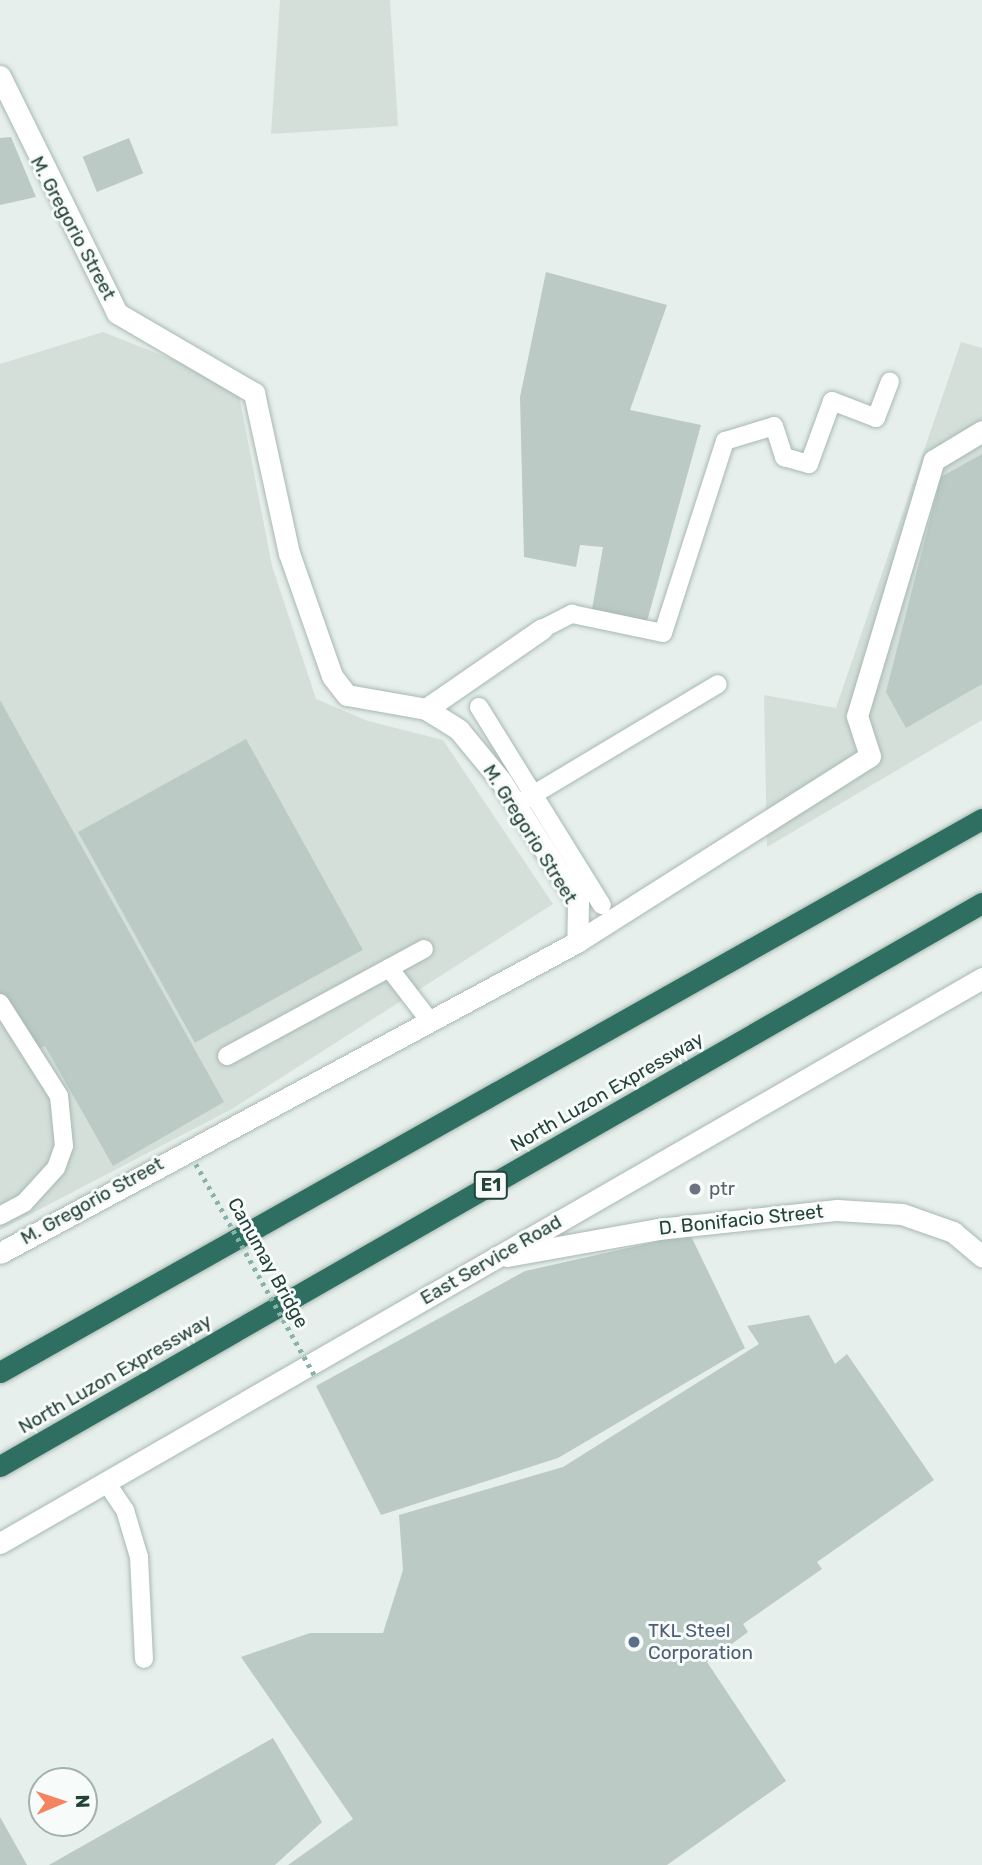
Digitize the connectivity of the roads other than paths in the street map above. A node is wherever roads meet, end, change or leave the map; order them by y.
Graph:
1 (0, 76) edge
2 (9, 124) edge
3 (890, 382) dead end
4 (982, 431) edge
5 (542, 629) joint
6 (718, 684) dead end
7 (479, 707) dead end
8 (426, 709) junction
9 (535, 794) junction
10 (516, 805) junction
11 (982, 819) edge
12 (982, 903) edge
13 (602, 905) dead end
14 (577, 942) junction
15 (424, 949) dead end
16 (389, 968) junction
17 (982, 978) edge
18 (0, 1003) edge
19 (429, 1020) junction
20 (227, 1056) dead end
21 (0, 1216) edge
22 (0, 1253) edge
23 (982, 1256) edge
24 (491, 1259) junction
25 (0, 1372) edge
26 (0, 1466) edge
27 (106, 1482) junction
28 (0, 1543) edge
29 (144, 1659) dead end

1 - 2 street, M. Gregorio Street
2 - 8 street, M. Gregorio Street
3 - 5 lane
4 - 14 street
5 - 8 street
6 - 9 lane
7 - 9 lane
8 - 10 street, M. Gregorio Street
9 - 10 lane
9 - 13 lane
10 - 14 street, M. Gregorio Street
11 - 25 highway
12 - 26 highway, North Luzon Expressway / E1
14 - 19 street, M. Gregorio Street
15 - 16 lane
16 - 19 lane
16 - 20 lane
17 - 24 street, East Service Road
18 - 21 lane
19 - 22 street, M. Gregorio Street
23 - 24 street, D. Bonifacio Street
24 - 27 street, East Service Road
27 - 28 street, East Service Road
27 - 29 lane

